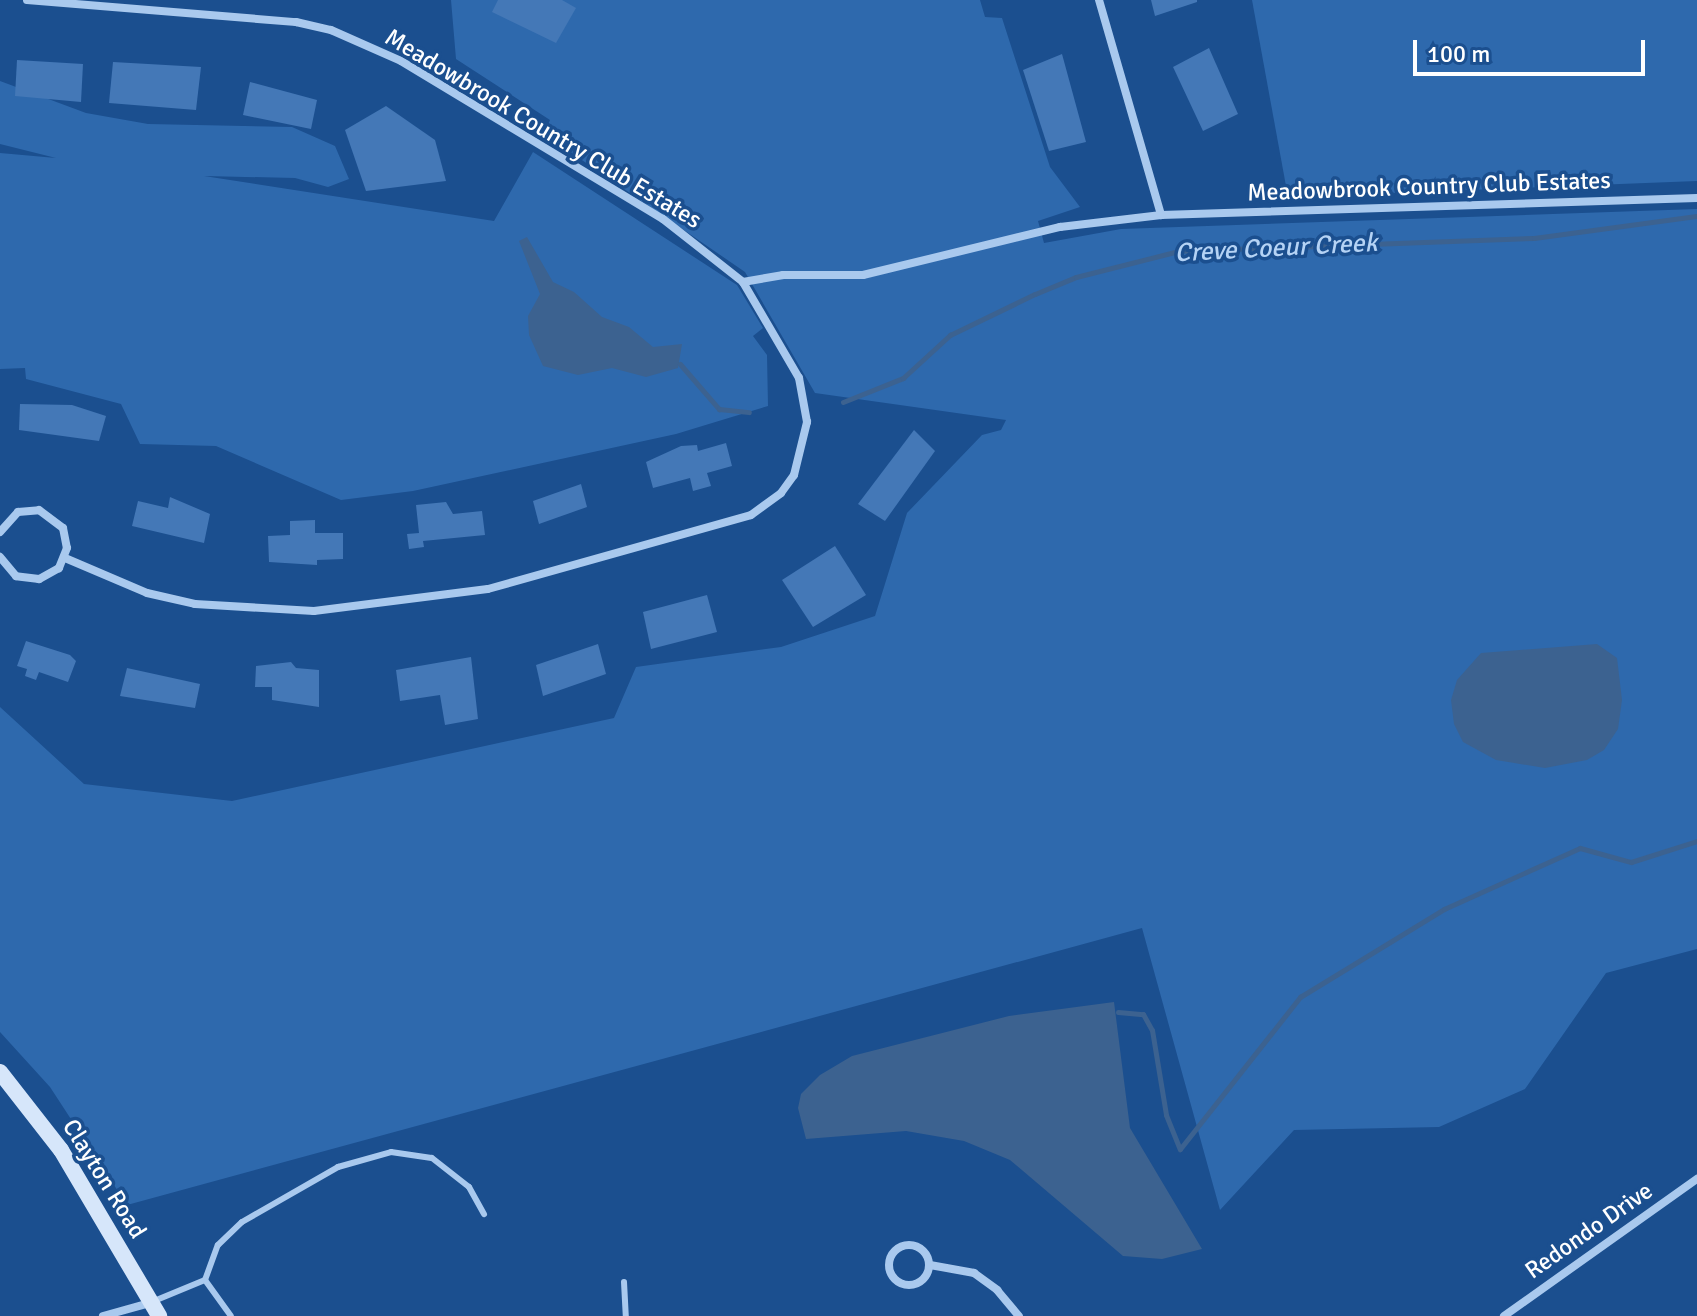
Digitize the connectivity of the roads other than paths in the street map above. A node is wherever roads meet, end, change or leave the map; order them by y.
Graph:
1 (27, 0) edge
2 (1099, 0) edge
3 (1697, 198) edge
4 (1161, 215) junction
5 (743, 282) junction
6 (0, 532) edge
7 (0, 557) edge
8 (65, 558) junction
9 (0, 1072) edge
10 (1697, 1179) edge
11 (484, 1214) dead end
12 (930, 1265) junction
13 (205, 1280) junction
14 (624, 1282) dead end
15 (155, 1310) edge
16 (103, 1316) edge
17 (231, 1316) edge
18 (626, 1316) edge
19 (1019, 1316) edge
20 (1504, 1316) edge

1 - 5 street, Meadowbrook Country Club Estates
2 - 4 street
3 - 4 street, Meadowbrook Country Club Estates
4 - 5 street, Meadowbrook Country Club Estates
5 - 8 street, Meadowbrook Country Club Estates
6 - 8 street
7 - 8 street
9 - 15 main road, Clayton Road
10 - 20 street, Redondo Drive
11 - 13 lane
12 - 12 street
12 - 19 street
13 - 15 lane
13 - 17 lane
14 - 18 lane
15 - 16 street

